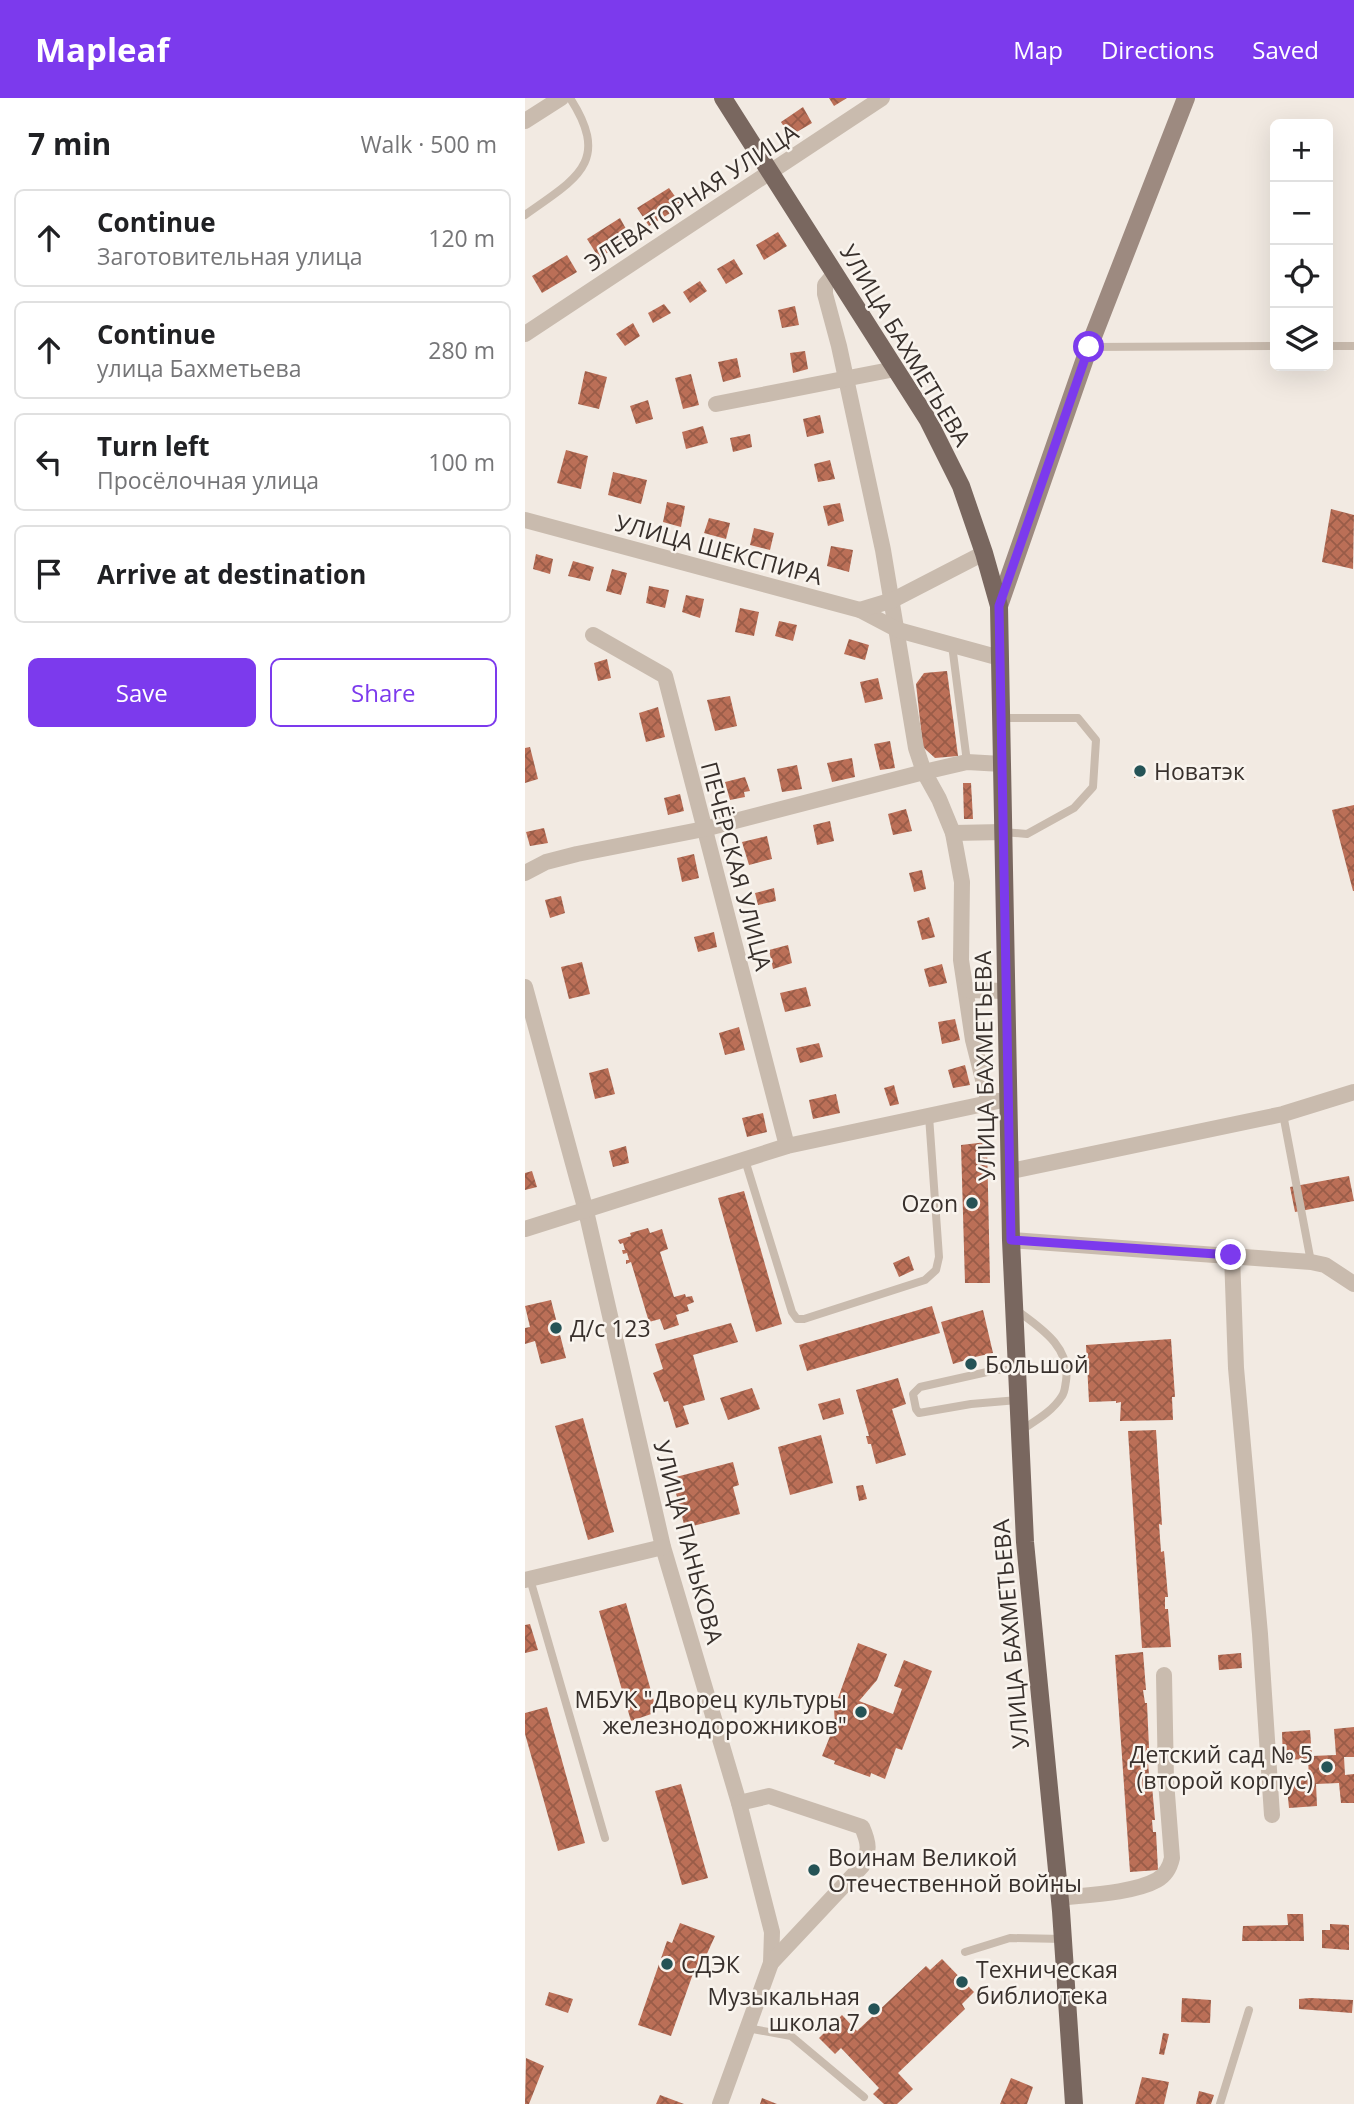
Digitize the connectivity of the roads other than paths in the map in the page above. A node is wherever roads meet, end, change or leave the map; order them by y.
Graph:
1 (561, 98) edge
2 (570, 98) edge
3 (723, 98) edge
4 (882, 98) edge
5 (1186, 98) edge
6 (525, 121) edge
7 (771, 172) junction
8 (525, 215) edge
9 (835, 273) junction
10 (525, 334) edge
11 (1270, 346) edge
12 (1333, 346) edge
13 (1354, 346) edge
14 (1089, 347) junction
15 (895, 369) junction
16 (846, 379) junction
17 (716, 404) dead end
18 (525, 520) edge
19 (984, 553) junction
20 (893, 600) junction
21 (999, 606) junction
22 (860, 610) junction
23 (898, 630) junction
24 (593, 635) dead end
25 (953, 645) junction
26 (1000, 658) junction
27 (1001, 718) junction
28 (967, 762) junction
29 (1002, 764) junction
30 (924, 772) junction
31 (704, 829) junction
32 (1003, 832) junction
33 (954, 833) junction
34 (525, 873) edge
35 (525, 987) edge
36 (967, 990) junction
37 (1006, 991) junction
38 (1354, 1092) edge
39 (1009, 1099) junction
40 (989, 1103) junction
41 (1283, 1114) junction
42 (929, 1116) junction
43 (787, 1146) junction
44 (745, 1160) junction
45 (1011, 1171) junction
46 (586, 1211) junction
47 (525, 1229) edge
48 (1011, 1240) junction
49 (1231, 1255) junction
50 (1311, 1262) junction
51 (1354, 1284) edge
52 (1014, 1309) junction
53 (1017, 1370) junction
54 (1018, 1400) junction
55 (1020, 1431) junction
56 (663, 1547) junction
57 (527, 1579) edge
58 (1164, 1675) dead end
59 (739, 1803) junction
60 (1272, 1815) dead end
61 (605, 1838) dead end
62 (1059, 1898) junction
63 (1062, 1939) junction
64 (965, 1951) dead end
65 (771, 1963) junction
66 (1249, 2010) dead end
67 (747, 2028) junction
68 (864, 2097) dead end
69 (720, 2104) edge
70 (1074, 2104) edge
71 (1220, 2104) edge

1 - 6 street
2 - 8 lane
3 - 7 main road, УЛИЦА БАХМЕТЬЕВА
4 - 7 street, ЭЛЕВАТОРНАЯ УЛИЦА
5 - 14 main road
7 - 9 main road, УЛИЦА БАХМЕТЬЕВА
7 - 10 street, ЭЛЕВАТОРНАЯ УЛИЦА
9 - 15 main road, УЛИЦА БАХМЕТЬЕВА
9 - 16 street
11 - 14 lane
12 - 13 lane
14 - 21 main road
15 - 16 street
15 - 19 main road, УЛИЦА БАХМЕТЬЕВА
16 - 17 street
16 - 20 street
18 - 22 street, УЛИЦА ШЕКСПИРА
19 - 20 street
19 - 21 main road, УЛИЦА БАХМЕТЬЕВА
20 - 22 street
20 - 23 street
21 - 26 main road, УЛИЦА БАХМЕТЬЕВА
22 - 23 street, УЛИЦА ШЕКСПИРА
23 - 25 street, УЛИЦА ШЕКСПИРА
23 - 30 street
24 - 31 street, ПЕЧЁРСКАЯ УЛИЦА
25 - 26 street, УЛИЦА ШЕКСПИРА
25 - 28 lane
26 - 27 main road, УЛИЦА БАХМЕТЬЕВА
27 - 29 main road, УЛИЦА БАХМЕТЬЕВА
27 - 32 lane
28 - 29 street
28 - 30 street
29 - 32 main road, УЛИЦА БАХМЕТЬЕВА
30 - 31 street
30 - 33 street
31 - 34 street
31 - 43 street, ПЕЧЁРСКАЯ УЛИЦА
32 - 33 street
32 - 37 main road, УЛИЦА БАХМЕТЬЕВА
33 - 36 street
35 - 46 street, УЛИЦА ПАНЬКОВА
36 - 37 street
36 - 40 street
37 - 39 main road, УЛИЦА БАХМЕТЬЕВА
38 - 41 street
39 - 40 street
39 - 45 main road, УЛИЦА БАХМЕТЬЕВА
40 - 42 street
41 - 45 street
41 - 50 lane
42 - 43 street
42 - 44 lane
43 - 44 street
44 - 46 street
45 - 48 main road, УЛИЦА БАХМЕТЬЕВА
46 - 47 street
46 - 56 street, УЛИЦА ПАНЬКОВА
48 - 49 street
48 - 52 main road, УЛИЦА БАХМЕТЬЕВА
49 - 50 street
49 - 60 street
50 - 51 street
52 - 53 main road, УЛИЦА БАХМЕТЬЕВА
52 - 55 lane
53 - 54 main road, УЛИЦА БАХМЕТЬЕВА
53 - 54 lane
54 - 55 main road, УЛИЦА БАХМЕТЬЕВА
55 - 62 main road, УЛИЦА БАХМЕТЬЕВА
56 - 57 street
56 - 59 street, УЛИЦА ПАНЬКОВА
57 - 61 lane
58 - 62 street
59 - 65 street, УЛИЦА ПАНЬКОВА
59 - 65 street
62 - 63 main road, УЛИЦА БАХМЕТЬЕВА
63 - 64 lane
63 - 70 main road, УЛИЦА БАХМЕТЬЕВА
65 - 67 street, УЛИЦА ПАНЬКОВА
66 - 71 lane
67 - 68 lane
67 - 69 street, УЛИЦА ПАНЬКОВА

